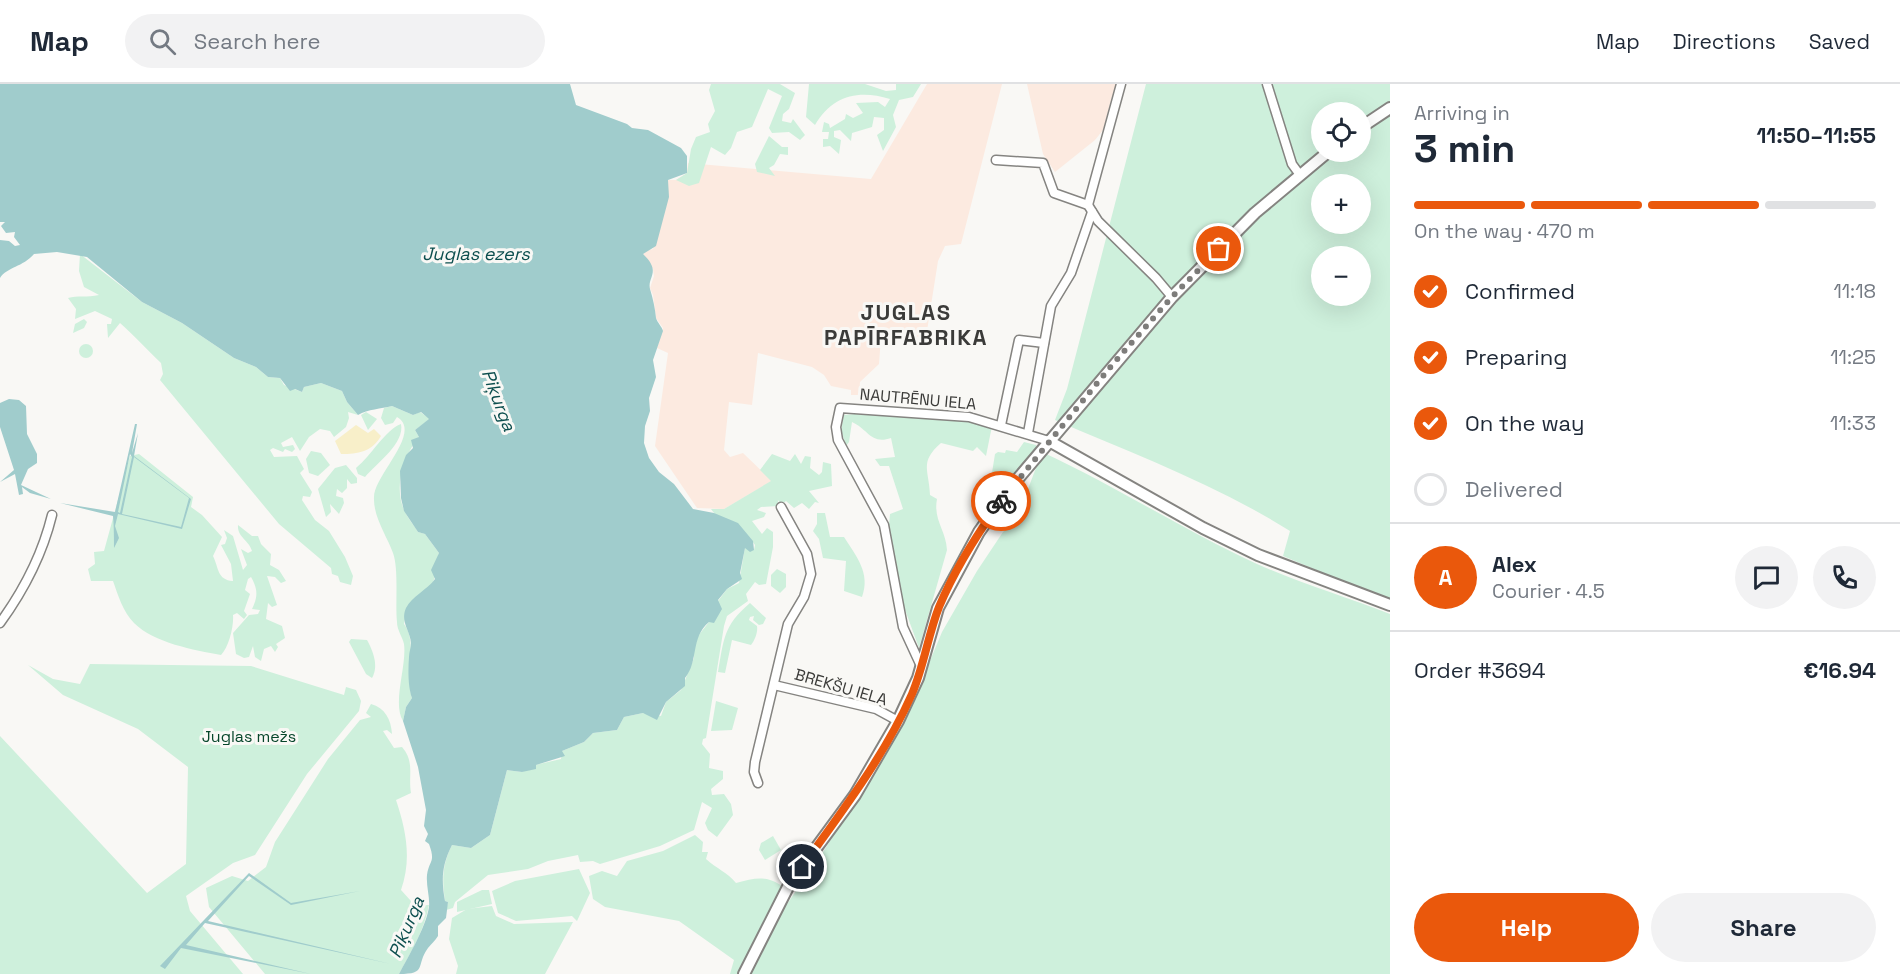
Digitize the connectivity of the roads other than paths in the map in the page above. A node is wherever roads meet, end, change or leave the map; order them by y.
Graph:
1 (1121, 84) edge
2 (1267, 84) edge
3 (1390, 108) edge
4 (1371, 121) edge
5 (996, 160) dead end
6 (1316, 162) edge
7 (1300, 175) junction
8 (1090, 209) junction
9 (1172, 297) junction
10 (1044, 343) junction
11 (1001, 425) junction
12 (1028, 433) junction
13 (1049, 441) junction
14 (781, 507) dead end
15 (52, 515) dead end
16 (1390, 605) edge
17 (0, 623) edge
18 (921, 666) junction
19 (774, 685) junction
20 (898, 721) junction
21 (758, 783) dead end
22 (744, 974) edge

1 - 8 street
2 - 7 street
3 - 4 main road
5 - 8 street
6 - 7 main road
7 - 9 main road
8 - 9 street
8 - 10 street
9 - 13 main road
10 - 11 street
10 - 12 street
11 - 12 street, NAUTRĒNU IELA
11 - 18 street, NAUTRĒNU IELA
12 - 13 street, NAUTRĒNU IELA
13 - 16 main road
13 - 18 main road
14 - 19 street, BREKŠU IELA
15 - 17 street
18 - 20 main road
19 - 20 street, BREKŠU IELA
19 - 21 street, BREKŠU IELA
20 - 22 main road

